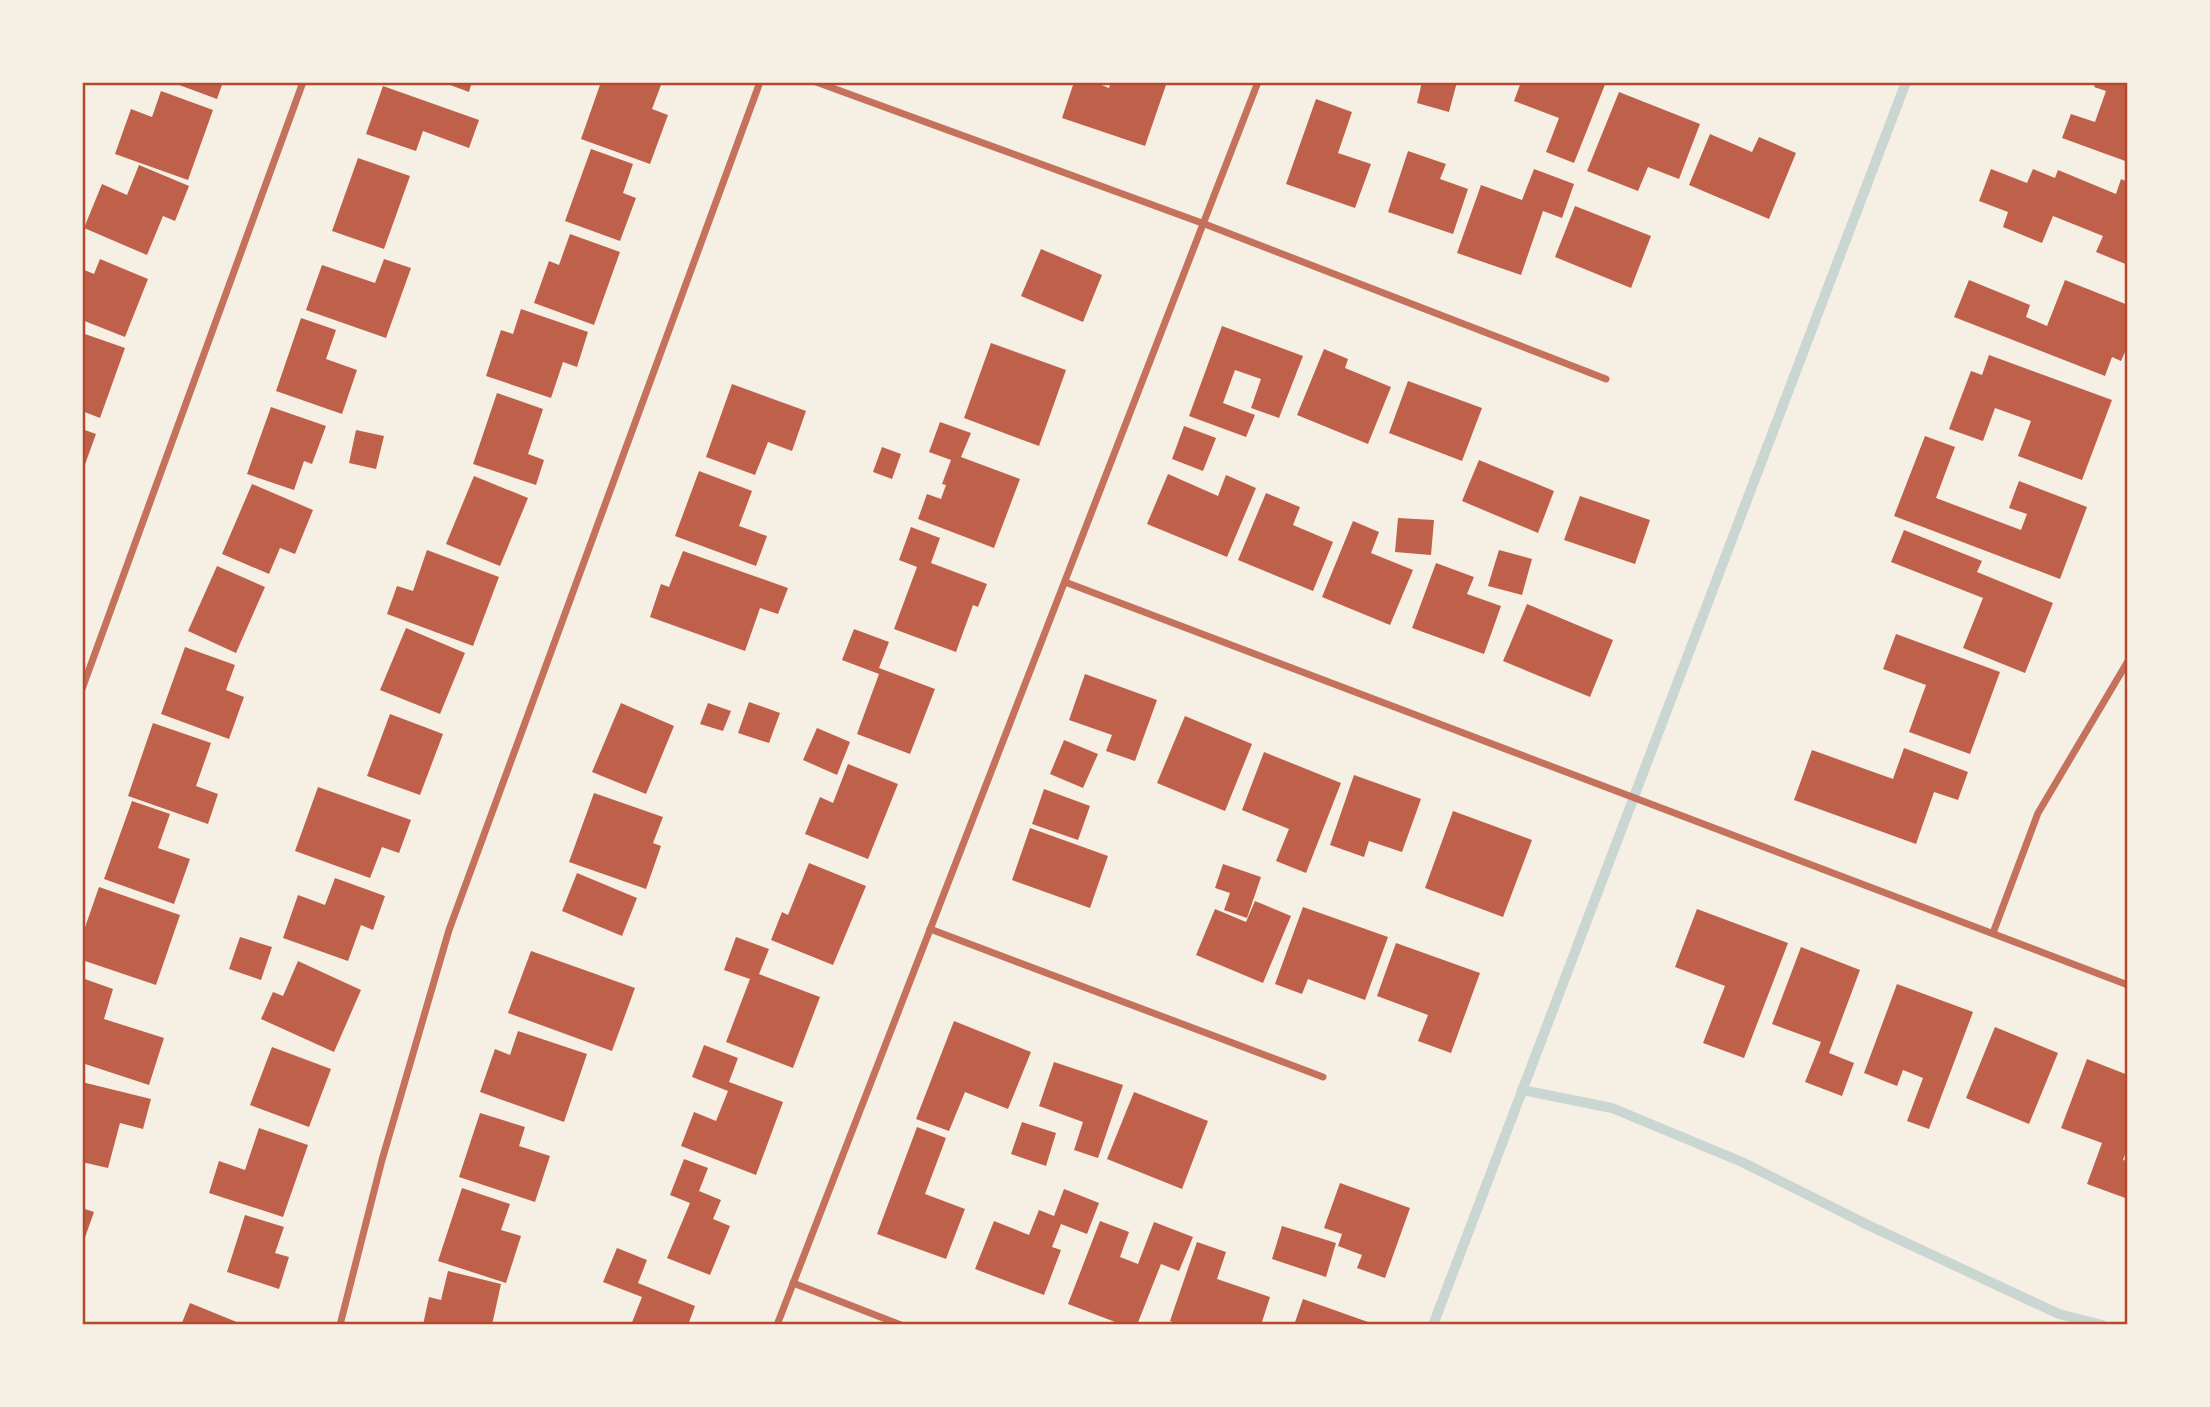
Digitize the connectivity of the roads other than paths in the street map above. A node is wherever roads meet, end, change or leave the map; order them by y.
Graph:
1 (303, 82) edge
2 (760, 82) edge
3 (816, 82) edge
4 (1258, 82) edge
5 (1202, 223) junction
6 (1606, 379) dead end
7 (1065, 582) junction
8 (2128, 661) edge
9 (82, 689) edge
10 (930, 929) junction
11 (1993, 933) junction
12 (2128, 985) edge
13 (1323, 1077) dead end
14 (793, 1283) junction
15 (340, 1325) edge
16 (777, 1325) edge
17 (901, 1325) edge

1 - 9 street
2 - 15 street
3 - 5 street
4 - 5 street
5 - 6 street
5 - 7 street
7 - 10 street
7 - 11 street
8 - 11 street
10 - 13 street
10 - 14 street
11 - 12 street
14 - 16 street
14 - 17 street

